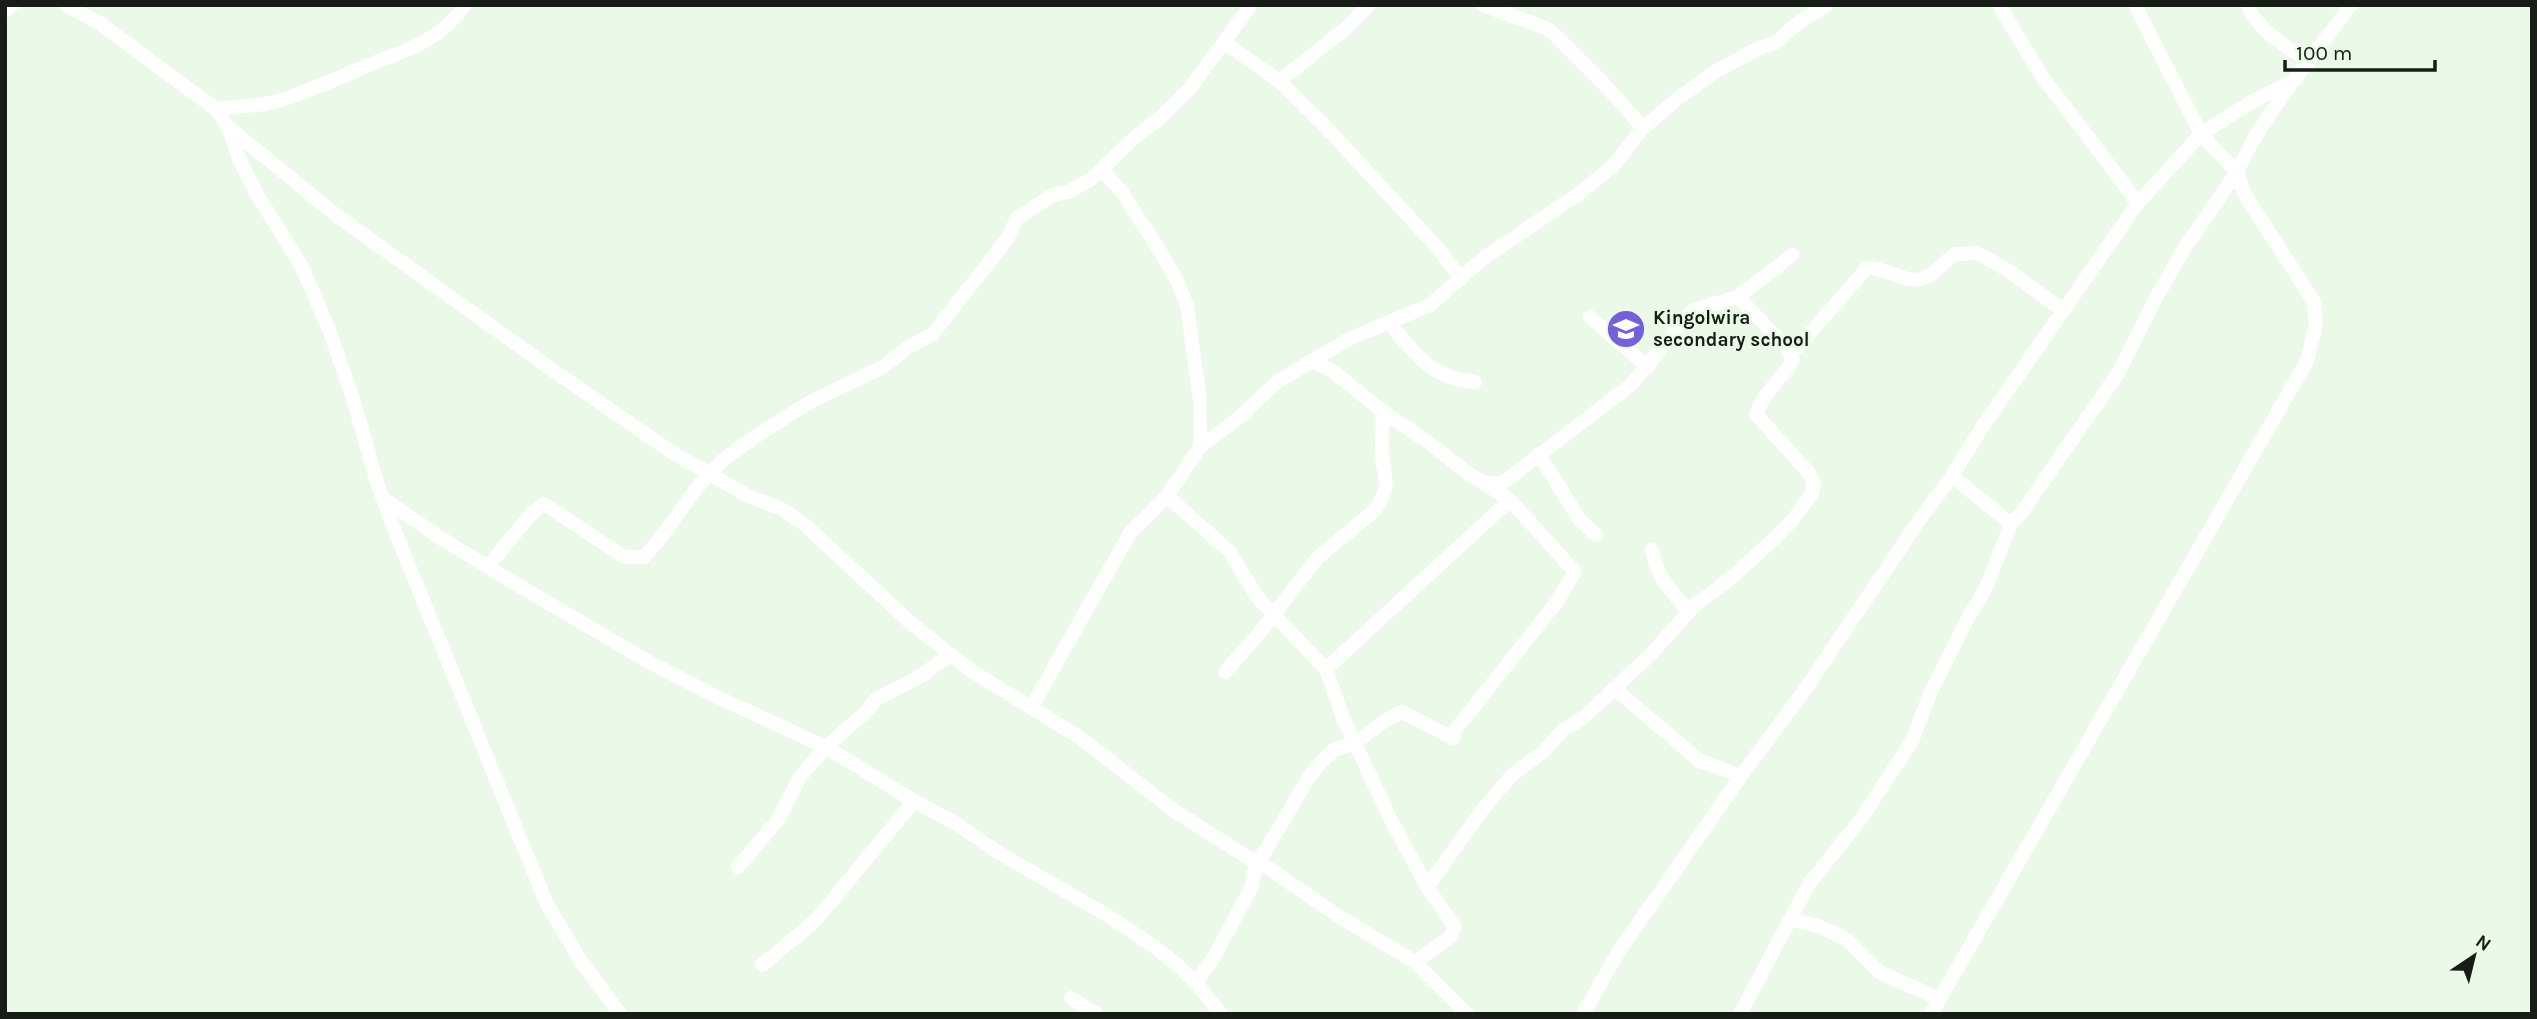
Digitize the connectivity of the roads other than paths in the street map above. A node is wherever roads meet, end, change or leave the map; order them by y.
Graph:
1 (12, 5) edge
2 (66, 5) edge
3 (465, 5) edge
4 (1251, 5) edge
5 (1369, 5) edge
6 (1482, 5) edge
7 (1827, 5) edge
8 (2017, 5) edge
9 (2135, 5) edge
10 (2247, 5) edge
11 (2351, 5) edge
12 (5, 10) edge
13 (2001, 10) edge
14 (1224, 41) junction
15 (2309, 62) junction
16 (2296, 80) junction
17 (1279, 81) junction
18 (216, 109) junction
19 (228, 126) junction
20 (1643, 128) junction
21 (2201, 134) junction
22 (1102, 170) junction
23 (2237, 172) junction
24 (2138, 203) junction
25 (1792, 255) dead end
26 (1461, 279) junction
27 (1738, 297) junction
28 (2064, 311) junction
29 (1590, 317) dead end
30 (1391, 324) junction
31 (1786, 347) junction
32 (1313, 361) junction
33 (1648, 367) junction
34 (1475, 382) dead end
35 (1382, 411) junction
36 (1200, 447) junction
37 (1539, 454) junction
38 (708, 474) junction
39 (1952, 476) junction
40 (1483, 482) junction
41 (1167, 496) junction
42 (384, 499) junction
43 (1510, 500) junction
44 (2011, 524) junction
45 (1596, 535) dead end
46 (1652, 551) dead end
47 (488, 566) junction
48 (1688, 611) junction
49 (1274, 614) junction
50 (951, 654) junction
51 (1326, 669) junction
52 (1225, 672) dead end
53 (1614, 688) junction
54 (1031, 708) junction
55 (1355, 743) junction
56 (826, 747) junction
57 (1741, 776) junction
58 (914, 801) junction
59 (1257, 860) junction
60 (738, 867) dead end
61 (1427, 887) junction
62 (1792, 919) junction
63 (1415, 962) junction
64 (762, 965) dead end
65 (1196, 983) junction
66 (1071, 998) dead end
67 (1940, 999) junction
68 (620, 1014) edge
69 (1096, 1014) edge
70 (1221, 1014) edge
71 (1467, 1014) edge
72 (1583, 1014) edge
73 (1740, 1014) edge
74 (1931, 1014) edge

1 - 12 street
2 - 18 street
3 - 18 street
4 - 14 street
5 - 17 street
6 - 20 street
7 - 20 street
8 - 13 street
9 - 21 street
10 - 15 street
11 - 15 street
13 - 24 street
14 - 17 street
14 - 22 street
15 - 16 street
16 - 21 street
16 - 23 street
17 - 26 street
18 - 19 street
19 - 38 street
19 - 42 street
20 - 26 street
21 - 23 street
21 - 24 street
22 - 36 street
22 - 38 street
23 - 44 street
23 - 67 street
24 - 28 street
25 - 27 street
26 - 30 street
27 - 31 street
27 - 33 street
28 - 31 street
28 - 39 street
29 - 33 street
30 - 32 street
30 - 34 street
31 - 48 street
32 - 35 street
32 - 36 street
33 - 37 street
35 - 40 street
35 - 49 street
36 - 41 street
37 - 40 street
37 - 45 street
38 - 47 street
38 - 50 street
39 - 44 street
39 - 57 street
40 - 43 street
41 - 49 street
41 - 54 street
42 - 47 street
42 - 68 street
43 - 51 street
43 - 55 street
44 - 62 street
46 - 48 street
47 - 56 street
48 - 53 street
49 - 51 street
49 - 52 street
50 - 54 street
50 - 56 street
51 - 55 street
53 - 57 street
53 - 61 street
54 - 59 street
55 - 59 street
55 - 61 street
56 - 58 street
56 - 60 street
57 - 72 street
58 - 64 street
58 - 65 street
59 - 63 street
59 - 65 street
61 - 63 street
62 - 67 street
62 - 73 street
63 - 71 street
65 - 70 street
66 - 69 street
67 - 74 street

